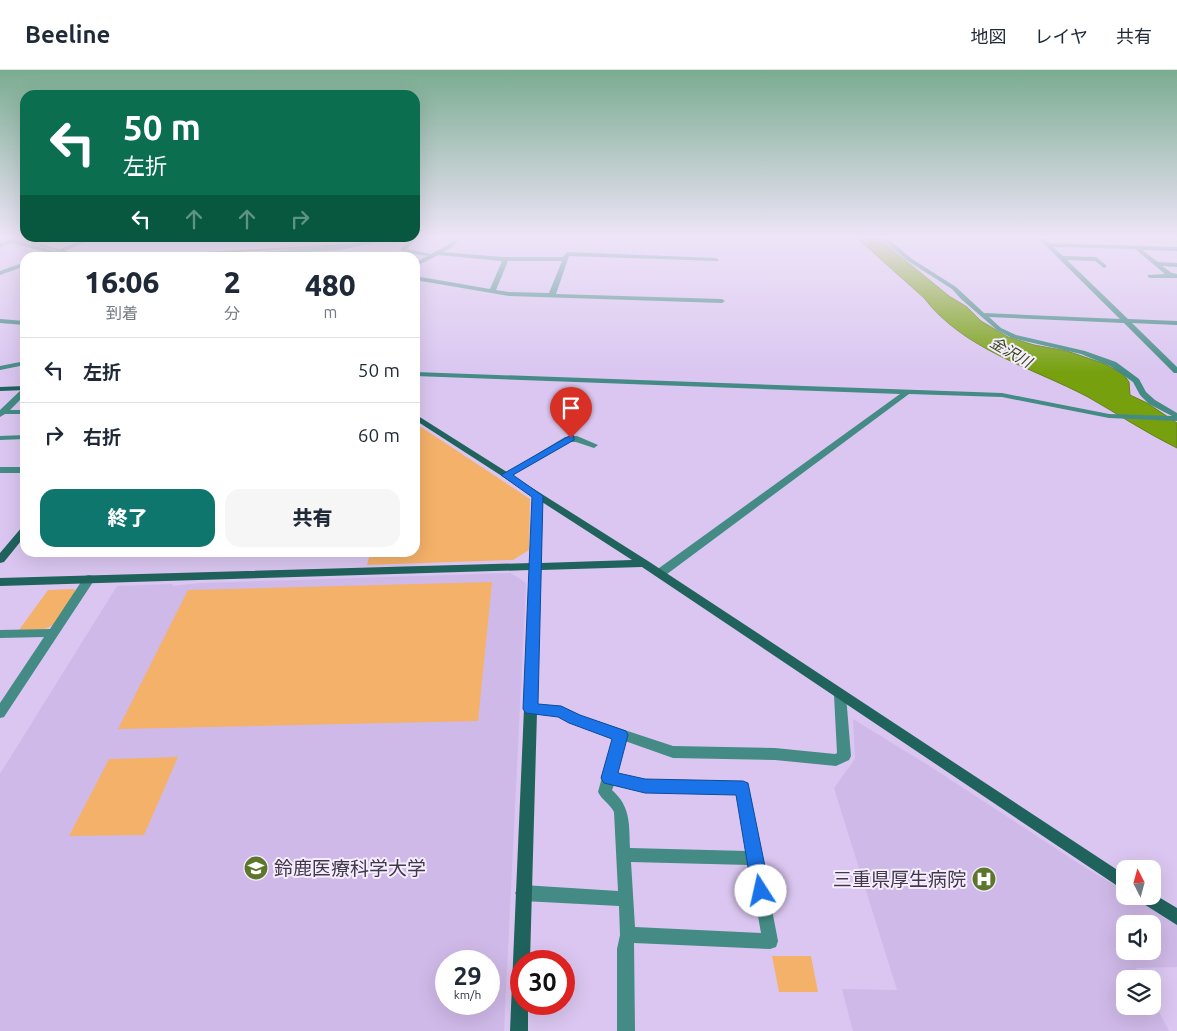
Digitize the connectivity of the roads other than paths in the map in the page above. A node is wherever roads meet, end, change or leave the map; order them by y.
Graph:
1 (444, 283) edge
2 (496, 283) edge
3 (556, 283) edge
4 (946, 283) edge
5 (1087, 283) edge
6 (492, 291) junction
7 (552, 295) junction
8 (722, 301) dead end
9 (982, 315) junction
10 (0, 321) edge
11 (1126, 321) junction
12 (20, 323) edge
13 (1177, 323) edge
14 (20, 365) edge
15 (0, 368) edge
16 (1177, 371) edge
17 (420, 374) edge
18 (0, 389) edge
19 (20, 389) edge
20 (907, 392) junction
21 (20, 394) edge
22 (20, 412) edge
23 (1, 413) edge
24 (1177, 418) edge
25 (420, 419) edge
26 (20, 437) edge
27 (0, 438) edge
28 (594, 445) dead end
29 (0, 470) edge
30 (20, 470) edge
31 (506, 475) junction
32 (538, 496) junction
33 (20, 535) edge
34 (0, 560) edge
35 (644, 563) junction
36 (535, 566) junction
37 (659, 574) junction
38 (90, 579) junction
39 (0, 582) edge
40 (54, 633) junction
41 (0, 634) edge
42 (840, 695) junction
43 (530, 709) junction
44 (0, 713) edge
45 (620, 735) junction
46 (609, 778) junction
47 (624, 855) junction
48 (755, 858) junction
49 (1116, 878) edge
50 (523, 893) junction
51 (627, 899) junction
52 (1158, 905) edge
53 (1177, 917) edge
54 (628, 935) junction
55 (519, 1031) edge
56 (626, 1031) edge

1 - 6 street
2 - 6 street
3 - 7 street
4 - 9 street
5 - 11 street
6 - 7 street
7 - 8 street
9 - 11 street
9 - 24 street
10 - 12 street
11 - 13 street
11 - 16 street
14 - 15 street
17 - 20 street
18 - 19 street
20 - 24 street
20 - 37 street
21 - 23 street
22 - 23 street
25 - 31 street
26 - 27 street
28 - 31 street
29 - 30 street
31 - 32 street
32 - 35 street
32 - 36 street
33 - 34 street
35 - 36 street
35 - 37 street
36 - 38 street
36 - 43 street
37 - 42 street
38 - 39 street
38 - 40 street
40 - 41 street
40 - 44 street
42 - 45 street
42 - 49 street
43 - 45 street
43 - 50 street
45 - 46 street
46 - 47 street
46 - 48 street
47 - 48 street
47 - 51 street
48 - 54 street
50 - 51 street
50 - 55 street
51 - 54 street
52 - 53 street
54 - 56 street

